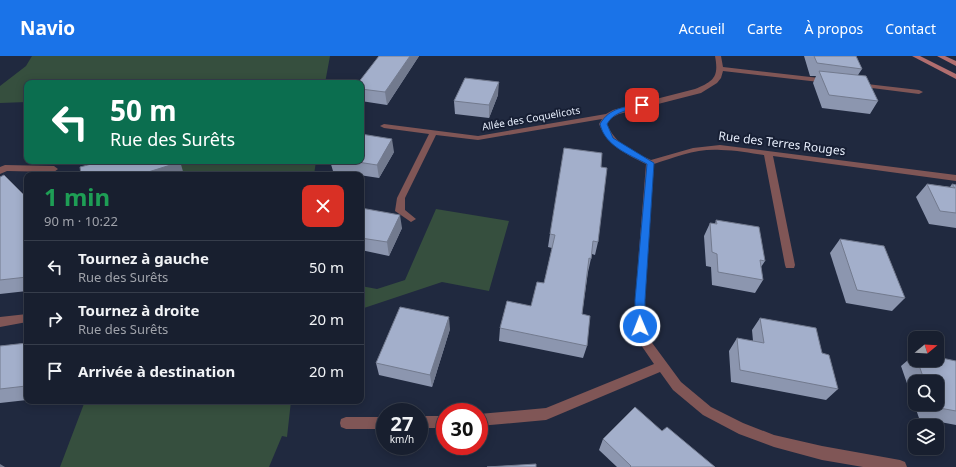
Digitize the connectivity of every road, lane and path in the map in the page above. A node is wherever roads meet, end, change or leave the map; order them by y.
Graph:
1 (718, 56) edge
2 (915, 56) edge
3 (940, 56) edge
4 (956, 64) edge
5 (721, 69) junction
6 (956, 76) edge
7 (832, 82) edge
8 (848, 84) edge
9 (919, 92) dead end
10 (608, 116) junction
11 (384, 126) dead end
12 (434, 132) junction
13 (768, 154) junction
14 (650, 163) junction
15 (54, 169) dead end
16 (0, 171) edge
17 (956, 178) edge
18 (411, 219) dead end
19 (790, 265) dead end
20 (24, 318) edge
21 (0, 322) edge
22 (662, 366) junction
23 (488, 419) edge
24 (376, 422) edge
25 (346, 423) dead end
26 (900, 467) edge

1 - 5 street
2 - 6 main road
3 - 4 main road
5 - 7 street
5 - 10 street, Allée des Coquelicots
8 - 9 street
10 - 12 street, Allée des Coquelicots
10 - 14 street
11 - 12 street, Allée des Coquelicots
12 - 18 street
13 - 14 street, Rue des Terres Rouges
13 - 17 street, Rue des Terres Rouges
13 - 19 street
14 - 22 street
15 - 16 street
20 - 21 street
22 - 23 street
22 - 26 street
24 - 25 street

